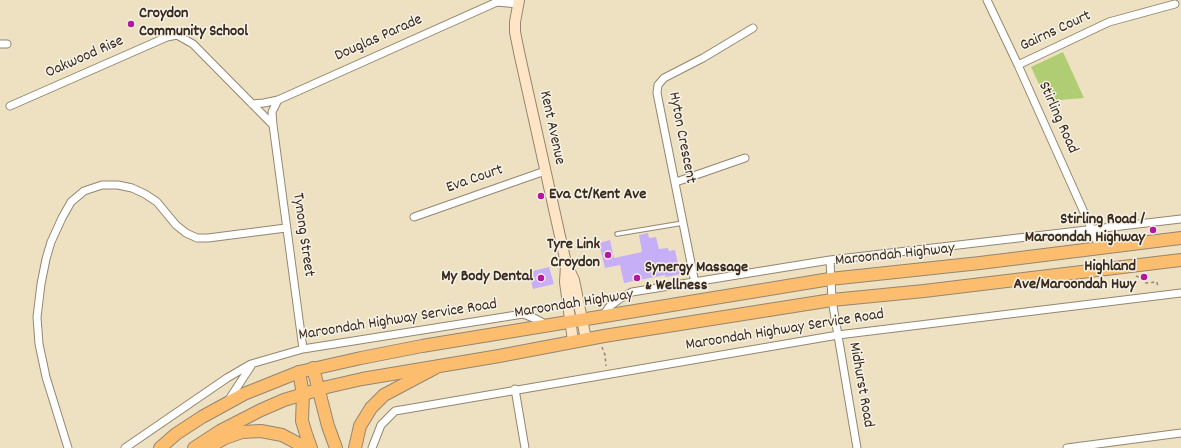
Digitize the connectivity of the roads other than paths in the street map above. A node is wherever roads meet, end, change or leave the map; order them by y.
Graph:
1 (987, 0) edge
2 (518, 2) edge
3 (1175, 4) dead end
4 (754, 28) dead end
5 (1018, 65) junction
6 (278, 100) junction
7 (252, 104) junction
8 (10, 106) dead end
9 (273, 125) junction
10 (745, 158) dead end
11 (545, 171) junction
12 (676, 182) junction
13 (414, 216) dead end
14 (1181, 219) edge
15 (683, 223) junction
16 (286, 228) junction
17 (1093, 229) junction
18 (617, 234) dead end
19 (1181, 238) edge
20 (1100, 248) junction
21 (830, 260) junction
22 (1181, 260) edge
23 (566, 263) junction
24 (830, 279) junction
25 (695, 283) junction
26 (1181, 293) edge
27 (832, 300) junction
28 (603, 316) junction
29 (583, 320) junction
30 (570, 322) junction
31 (547, 326) junction
32 (838, 335) junction
33 (586, 339) junction
34 (573, 341) junction
35 (303, 349) junction
36 (251, 364) junction
37 (440, 366) junction
38 (313, 368) junction
39 (300, 372) junction
40 (320, 389) junction
41 (514, 390) junction
42 (303, 394) junction
43 (227, 402) junction
44 (1181, 433) edge
45 (332, 447) edge
46 (68, 448) edge
47 (124, 448) edge
48 (160, 448) edge
49 (194, 448) edge
50 (207, 448) edge
51 (303, 448) edge
52 (311, 448) edge
53 (355, 448) edge
54 (372, 448) edge
55 (525, 448) edge
56 (857, 448) edge
57 (1067, 448) edge

1 - 5 street, Stirling Road
2 - 6 street, Douglas Parade
2 - 11 main road, Kent Avenue
3 - 5 street, Gairns Court
4 - 12 street, Hyton Crescent
5 - 17 street, Stirling Road
6 - 7 street, Douglas Parade
6 - 9 street, Tynong Street
7 - 8 street, Oakwood Rise
7 - 9 street
9 - 16 street, Tynong Street
10 - 12 street
11 - 13 street, Eva Court
11 - 23 main road, Kent Avenue
12 - 15 street, Hyton Crescent
14 - 17 street
15 - 18 lane
15 - 25 street, Hyton Crescent
16 - 35 street, Tynong Street
16 - 46 street
17 - 20 street, Stirling Road
17 - 21 street
19 - 20 main road, Maroondah Highway
20 - 24 main road, Maroondah Highway
21 - 24 street, Midhurst Road
21 - 25 street
22 - 27 main road
23 - 29 main road, Kent Avenue
23 - 30 main road, Kent Avenue
24 - 27 street, Midhurst Road
24 - 28 main road, Maroondah Highway
25 - 28 street
26 - 32 street, Maroondah Highway Service Road
27 - 32 street, Midhurst Road
27 - 33 main road
28 - 29 main road, Maroondah Highway
29 - 30 main road, Maroondah Highway
29 - 33 main road, Kent Avenue
30 - 31 main road, Maroondah Highway
30 - 34 main road, Kent Avenue
31 - 35 street, Maroondah Highway Service Road
31 - 38 main road, Maroondah Highway
32 - 41 street, Maroondah Highway Service Road
32 - 56 street, Midhurst Road
33 - 34 main road
34 - 37 main road
35 - 36 street, Maroondah Highway Service Road
36 - 43 street
36 - 47 street, Maroondah Highway Service Road
37 - 40 main road
37 - 53 main road
38 - 39 main road, Maroondah Highway
38 - 40 main road
39 - 42 main road
39 - 43 main road, Maroondah Highway
40 - 42 main road
40 - 45 main road
41 - 54 street, Maroondah Highway Service Road
41 - 55 street
42 - 49 main road
42 - 52 main road
43 - 48 main road, Maroondah Highway
44 - 57 street
50 - 51 main road

